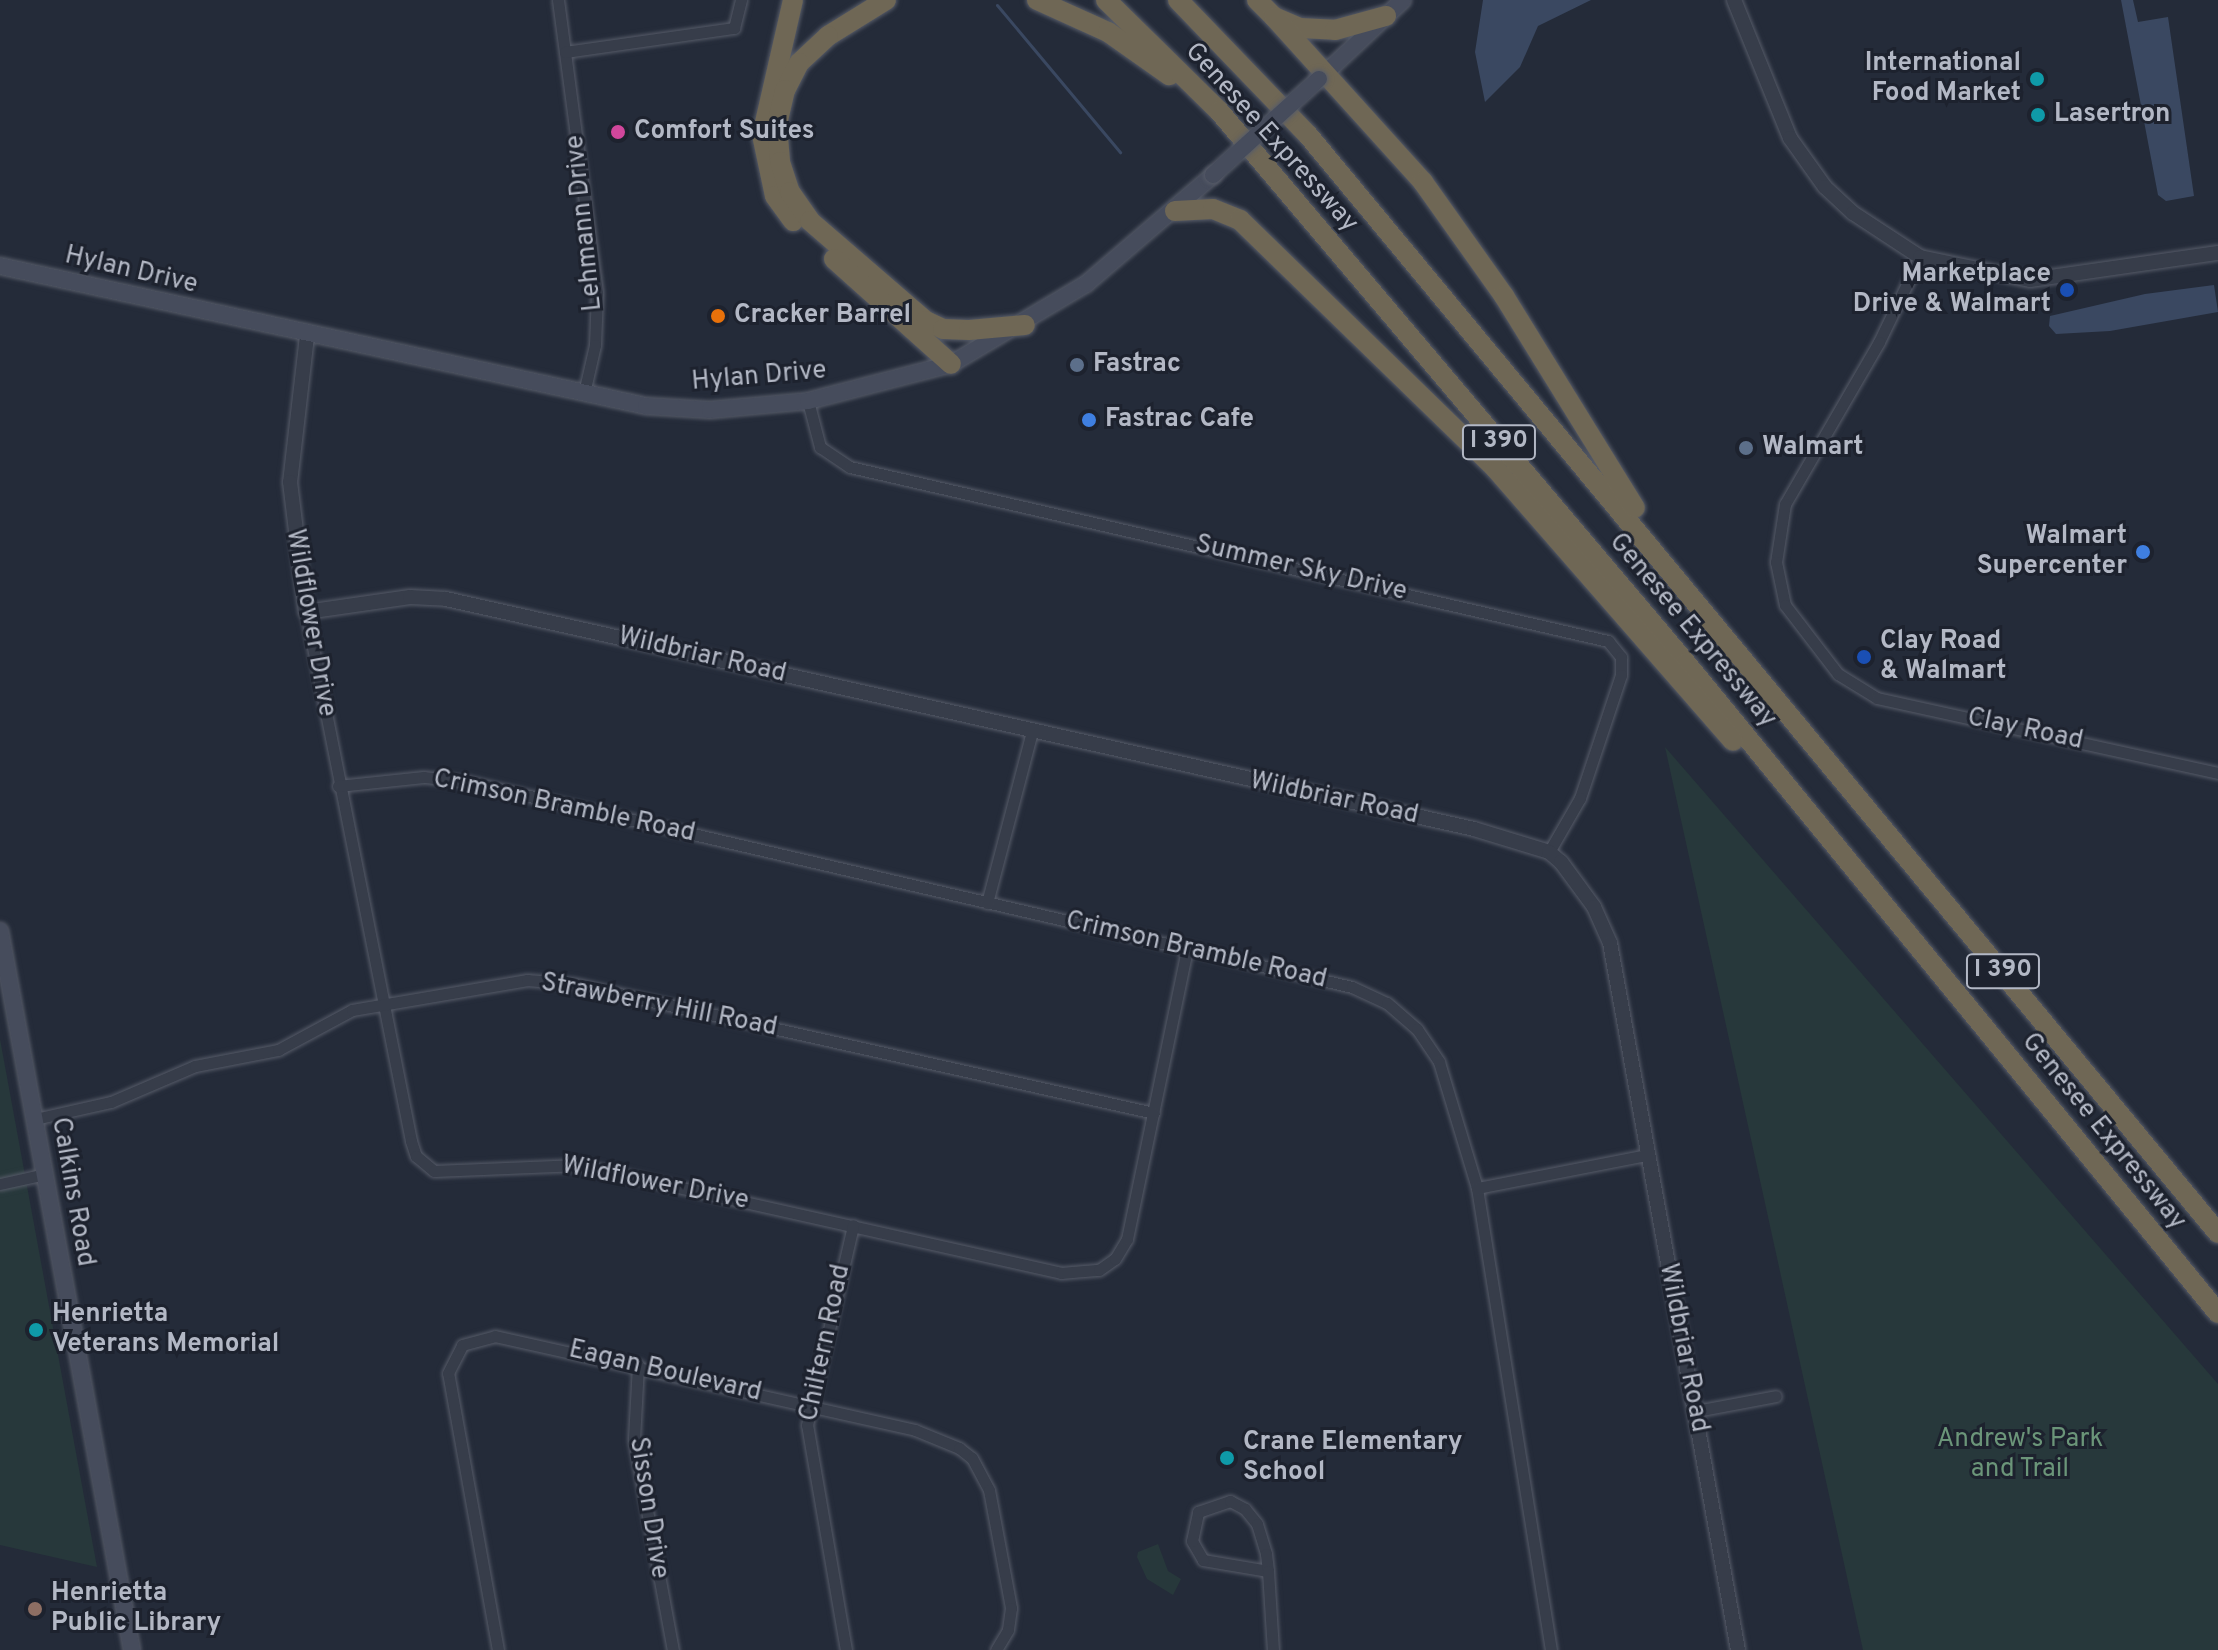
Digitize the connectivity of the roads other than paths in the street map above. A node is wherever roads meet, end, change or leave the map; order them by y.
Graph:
1 (558, 0) edge
2 (741, 0) edge
3 (793, 0) edge
4 (886, 0) edge
5 (1037, 0) edge
6 (1106, 0) edge
7 (1178, 0) edge
8 (1257, 0) edge
9 (1403, 0) edge
10 (1734, 0) edge
11 (1386, 16) junction
12 (1274, 17) junction
13 (565, 52) junction
14 (1322, 76) junction
15 (1219, 111) junction
16 (1175, 211) junction
17 (2218, 253) edge
18 (1920, 257) junction
19 (0, 266) edge
20 (1025, 325) junction
21 (307, 336) junction
22 (951, 364) junction
23 (584, 393) junction
24 (808, 401) junction
25 (1672, 569) junction
26 (306, 612) junction
27 (1032, 731) junction
28 (2218, 773) edge
29 (338, 786) junction
30 (1549, 852) junction
31 (1876, 898) junction
32 (987, 903) junction
33 (0, 931) edge
34 (1187, 948) junction
35 (387, 1001) junction
36 (1154, 1113) junction
37 (35, 1119) junction
38 (1647, 1155) junction
39 (45, 1174) junction
40 (0, 1184) edge
41 (1477, 1188) junction
42 (853, 1225) junction
43 (2218, 1233) edge
44 (2218, 1313) edge
45 (638, 1365) junction
46 (1776, 1396) dead end
47 (810, 1405) junction
48 (1696, 1411) junction
49 (1268, 1571) junction
50 (132, 1650) edge
51 (498, 1650) edge
52 (673, 1650) edge
53 (846, 1650) edge
54 (996, 1650) edge
55 (1273, 1650) edge
56 (1551, 1650) edge
57 (1738, 1650) edge

1 - 13 street, Lehmann Drive
2 - 13 street
3 - 22 highway
4 - 20 highway
5 - 15 highway
6 - 15 highway, Genesee Expressway / I 390
7 - 25 highway, Genesee Expressway / I 390
8 - 12 highway
9 - 11 main road, Hylan Drive
10 - 18 street
11 - 12 highway
11 - 14 main road, Hylan Drive
12 - 14 highway
13 - 23 street, Lehmann Drive
14 - 16 main road, Hylan Drive, bridge
14 - 25 highway
15 - 31 highway, Genesee Expressway / I 390
16 - 20 main road, Hylan Drive
16 - 31 highway
17 - 18 street
18 - 28 street, Clay Road
19 - 21 main road, Hylan Drive
20 - 22 main road, Hylan Drive
21 - 23 main road, Hylan Drive
21 - 26 street, Wildflower Drive
22 - 24 main road, Hylan Drive
23 - 24 main road, Hylan Drive
24 - 30 street, Summer Sky Drive
25 - 43 highway, Genesee Expressway / I 390
26 - 27 street, Wildbriar Road
26 - 29 street, Wildflower Drive
27 - 30 street, Wildbriar Road
27 - 32 street
29 - 32 street, Crimson Bramble Road
29 - 35 street, Wildflower Drive
30 - 38 street, Wildbriar Road
31 - 44 highway, Genesee Expressway / I 390
32 - 34 street, Crimson Bramble Road
33 - 37 main road, Calkins Road
34 - 36 street, Wildflower Drive
34 - 41 street, Crimson Bramble Road
35 - 36 street, Strawberry Hill Road
35 - 37 street, Strawberry Hill Road
35 - 42 street, Wildflower Drive
36 - 42 street, Wildflower Drive
37 - 39 main road, Calkins Road
38 - 41 street
38 - 48 street, Wildbriar Road
39 - 40 street
39 - 50 main road, Calkins Road
41 - 56 street, Crimson Bramble Road
42 - 47 street, Chiltern Road
45 - 47 street, Eagan Boulevard
45 - 51 street, Eagan Boulevard
45 - 52 street, Sisson Drive
46 - 48 street
47 - 53 street, Chiltern Road
47 - 54 street, Eagan Boulevard
48 - 57 street, Wildbriar Road
49 - 49 street
49 - 55 street

